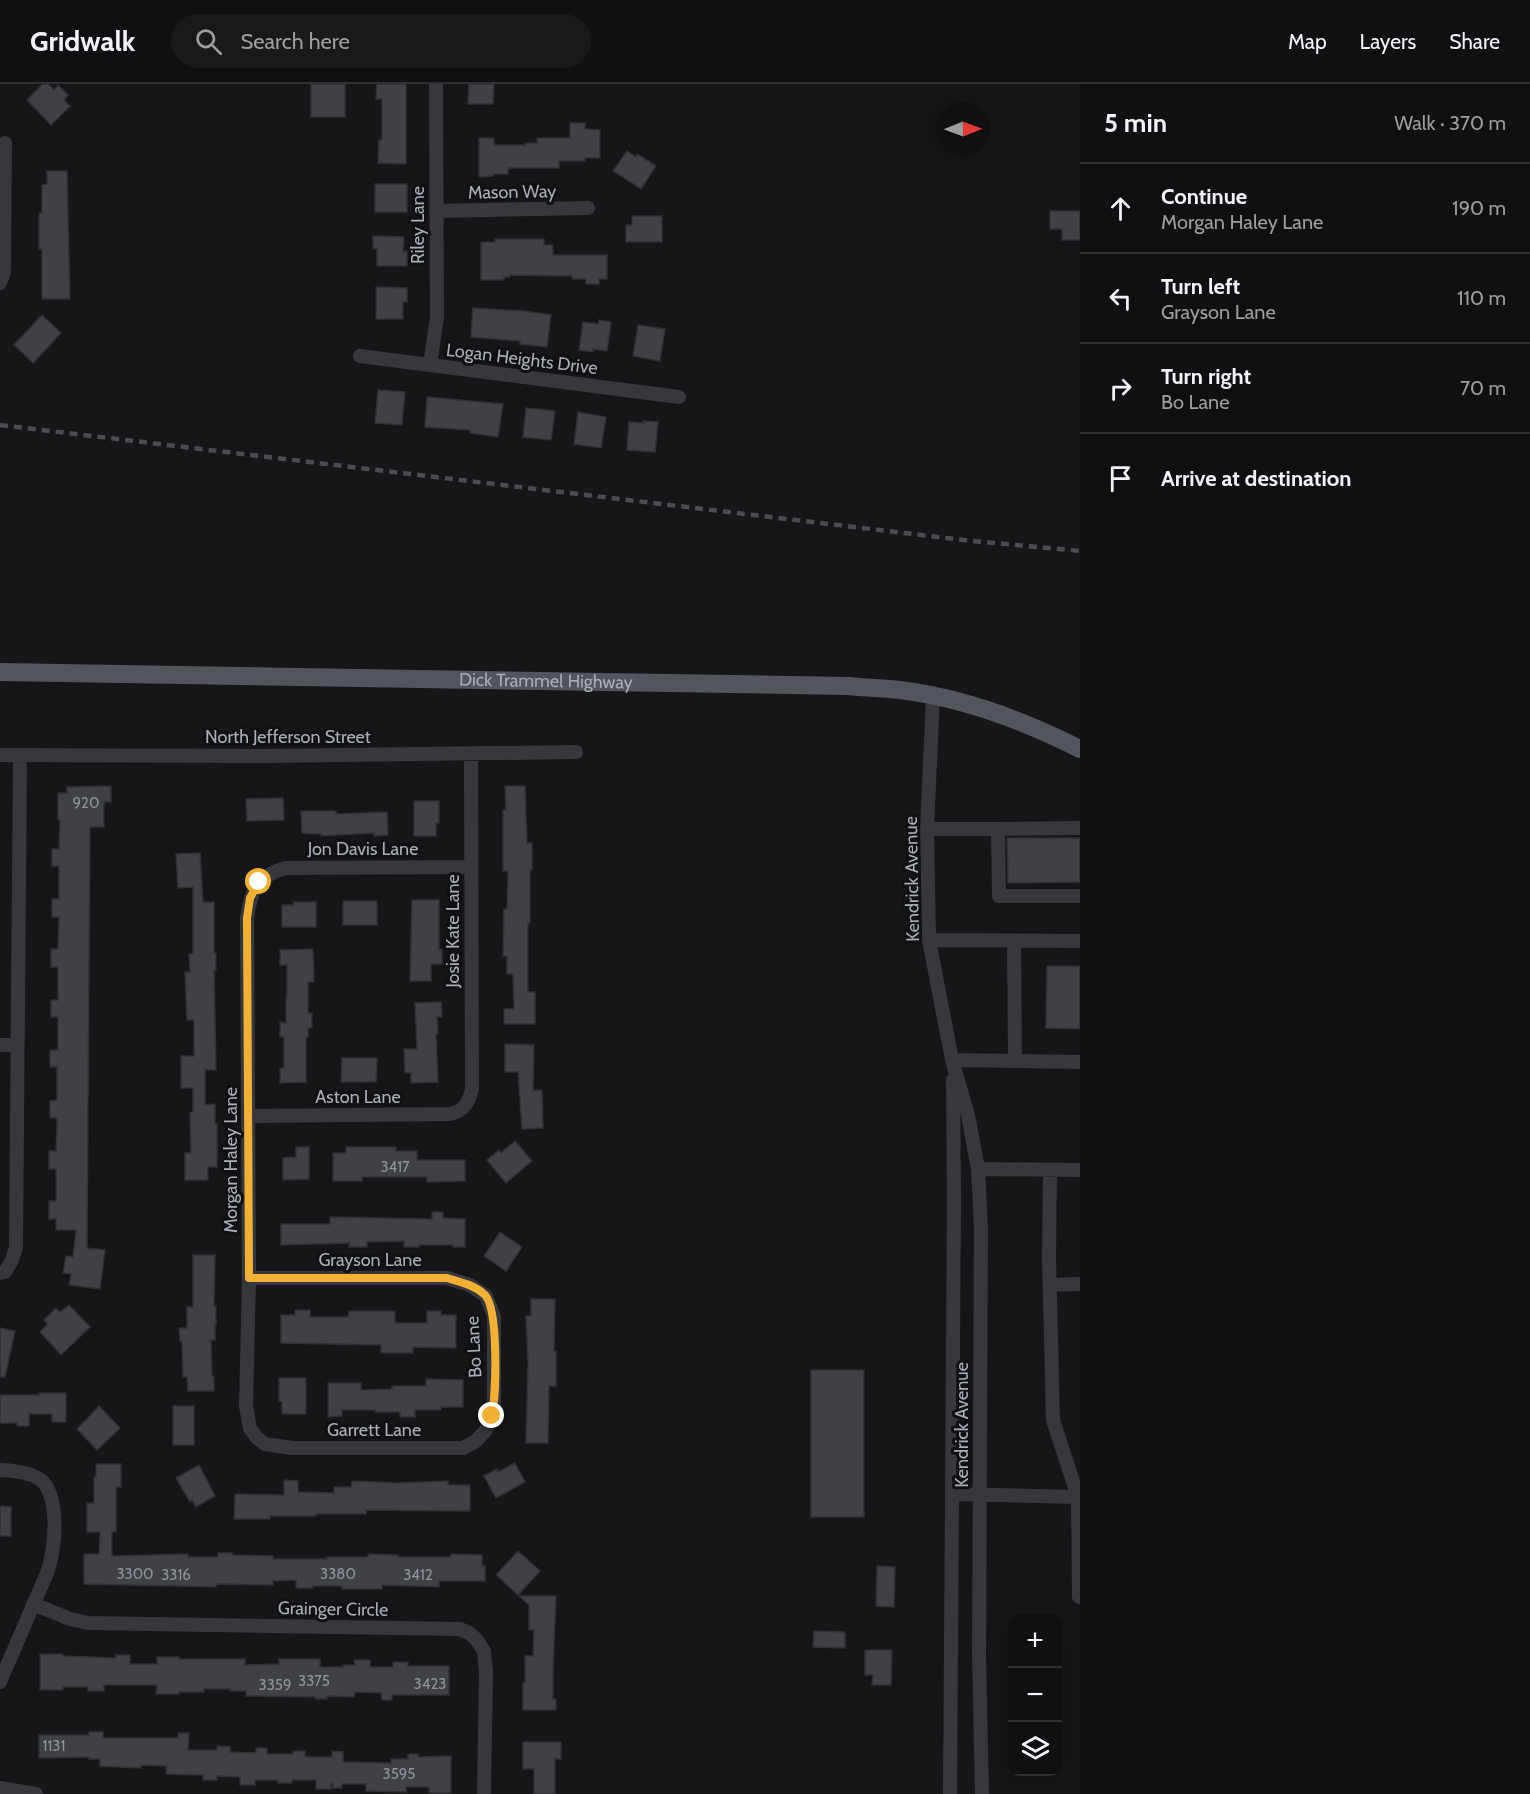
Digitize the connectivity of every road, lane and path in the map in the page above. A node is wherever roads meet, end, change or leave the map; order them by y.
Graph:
1 (436, 84) edge
2 (5, 143) dead end
3 (588, 208) dead end
4 (436, 211) junction
5 (0, 283) edge
6 (360, 356) dead end
7 (430, 365) junction
8 (679, 397) dead end
9 (0, 672) edge
10 (933, 696) junction
11 (1080, 749) edge
12 (576, 752) dead end
13 (471, 754) junction
14 (0, 755) edge
15 (20, 755) junction
16 (1080, 828) edge
17 (998, 829) junction
18 (927, 830) junction
19 (471, 867) junction
20 (259, 882) joint
21 (1080, 896) edge
22 (929, 940) junction
23 (1014, 941) junction
24 (1080, 941) edge
25 (17, 1045) junction
26 (0, 1046) edge
27 (952, 1060) junction
28 (1015, 1061) junction
29 (1080, 1062) edge
30 (465, 1106) joint
31 (249, 1116) junction
32 (978, 1169) junction
33 (1050, 1170) junction
34 (1080, 1170) edge
35 (3, 1272) edge
36 (249, 1278) junction
37 (1080, 1284) edge
38 (1050, 1285) junction
39 (486, 1296) joint
40 (486, 1430) joint
41 (257, 1438) joint
42 (0, 1470) edge
43 (953, 1494) junction
44 (980, 1495) junction
45 (1078, 1497) junction
46 (1079, 1597) edge
47 (33, 1604) junction
48 (0, 1682) edge
49 (0, 1788) edge
50 (36, 1794) edge
51 (484, 1794) edge
52 (950, 1794) edge
53 (982, 1794) edge

1 - 4 street, Riley Lane
2 - 5 street
3 - 4 street, Mason Way
4 - 7 street, Riley Lane
6 - 7 street, Logan Heights Drive
7 - 8 street, Logan Heights Drive
9 - 10 main road, Dick Trammel Highway
10 - 11 main road, Dick Trammel Highway
10 - 18 street, Kendrick Avenue
12 - 13 street, North Jefferson Street
13 - 15 street, North Jefferson Street
13 - 19 street, Josie Kate Lane
14 - 15 street, North Jefferson Street
15 - 25 street
16 - 17 street
17 - 18 street
17 - 21 street
18 - 22 street, Kendrick Avenue
19 - 20 street, Jon Davis Lane
19 - 30 street, Josie Kate Lane
20 - 31 street, Morgan Haley Lane
22 - 23 street
22 - 27 street, Kendrick Avenue
23 - 24 street
23 - 28 street
25 - 26 street
25 - 35 street
27 - 28 street
27 - 32 street, Kendrick Avenue
27 - 43 street, Kendrick Avenue
28 - 29 street
30 - 31 street, Aston Lane
31 - 36 street, Morgan Haley Lane
32 - 33 street
32 - 44 street, Kendrick Avenue
33 - 34 street
33 - 38 street
36 - 39 street, Grayson Lane
36 - 41 street, Morgan Haley Lane
37 - 38 street
38 - 45 street
39 - 40 street, Bo Lane
40 - 41 street, Garrett Lane
42 - 47 street
43 - 44 street
43 - 52 street, Kendrick Avenue
44 - 45 street
44 - 53 street, Kendrick Avenue
45 - 46 street
47 - 48 street
47 - 51 street, Grainger Circle
49 - 50 street

